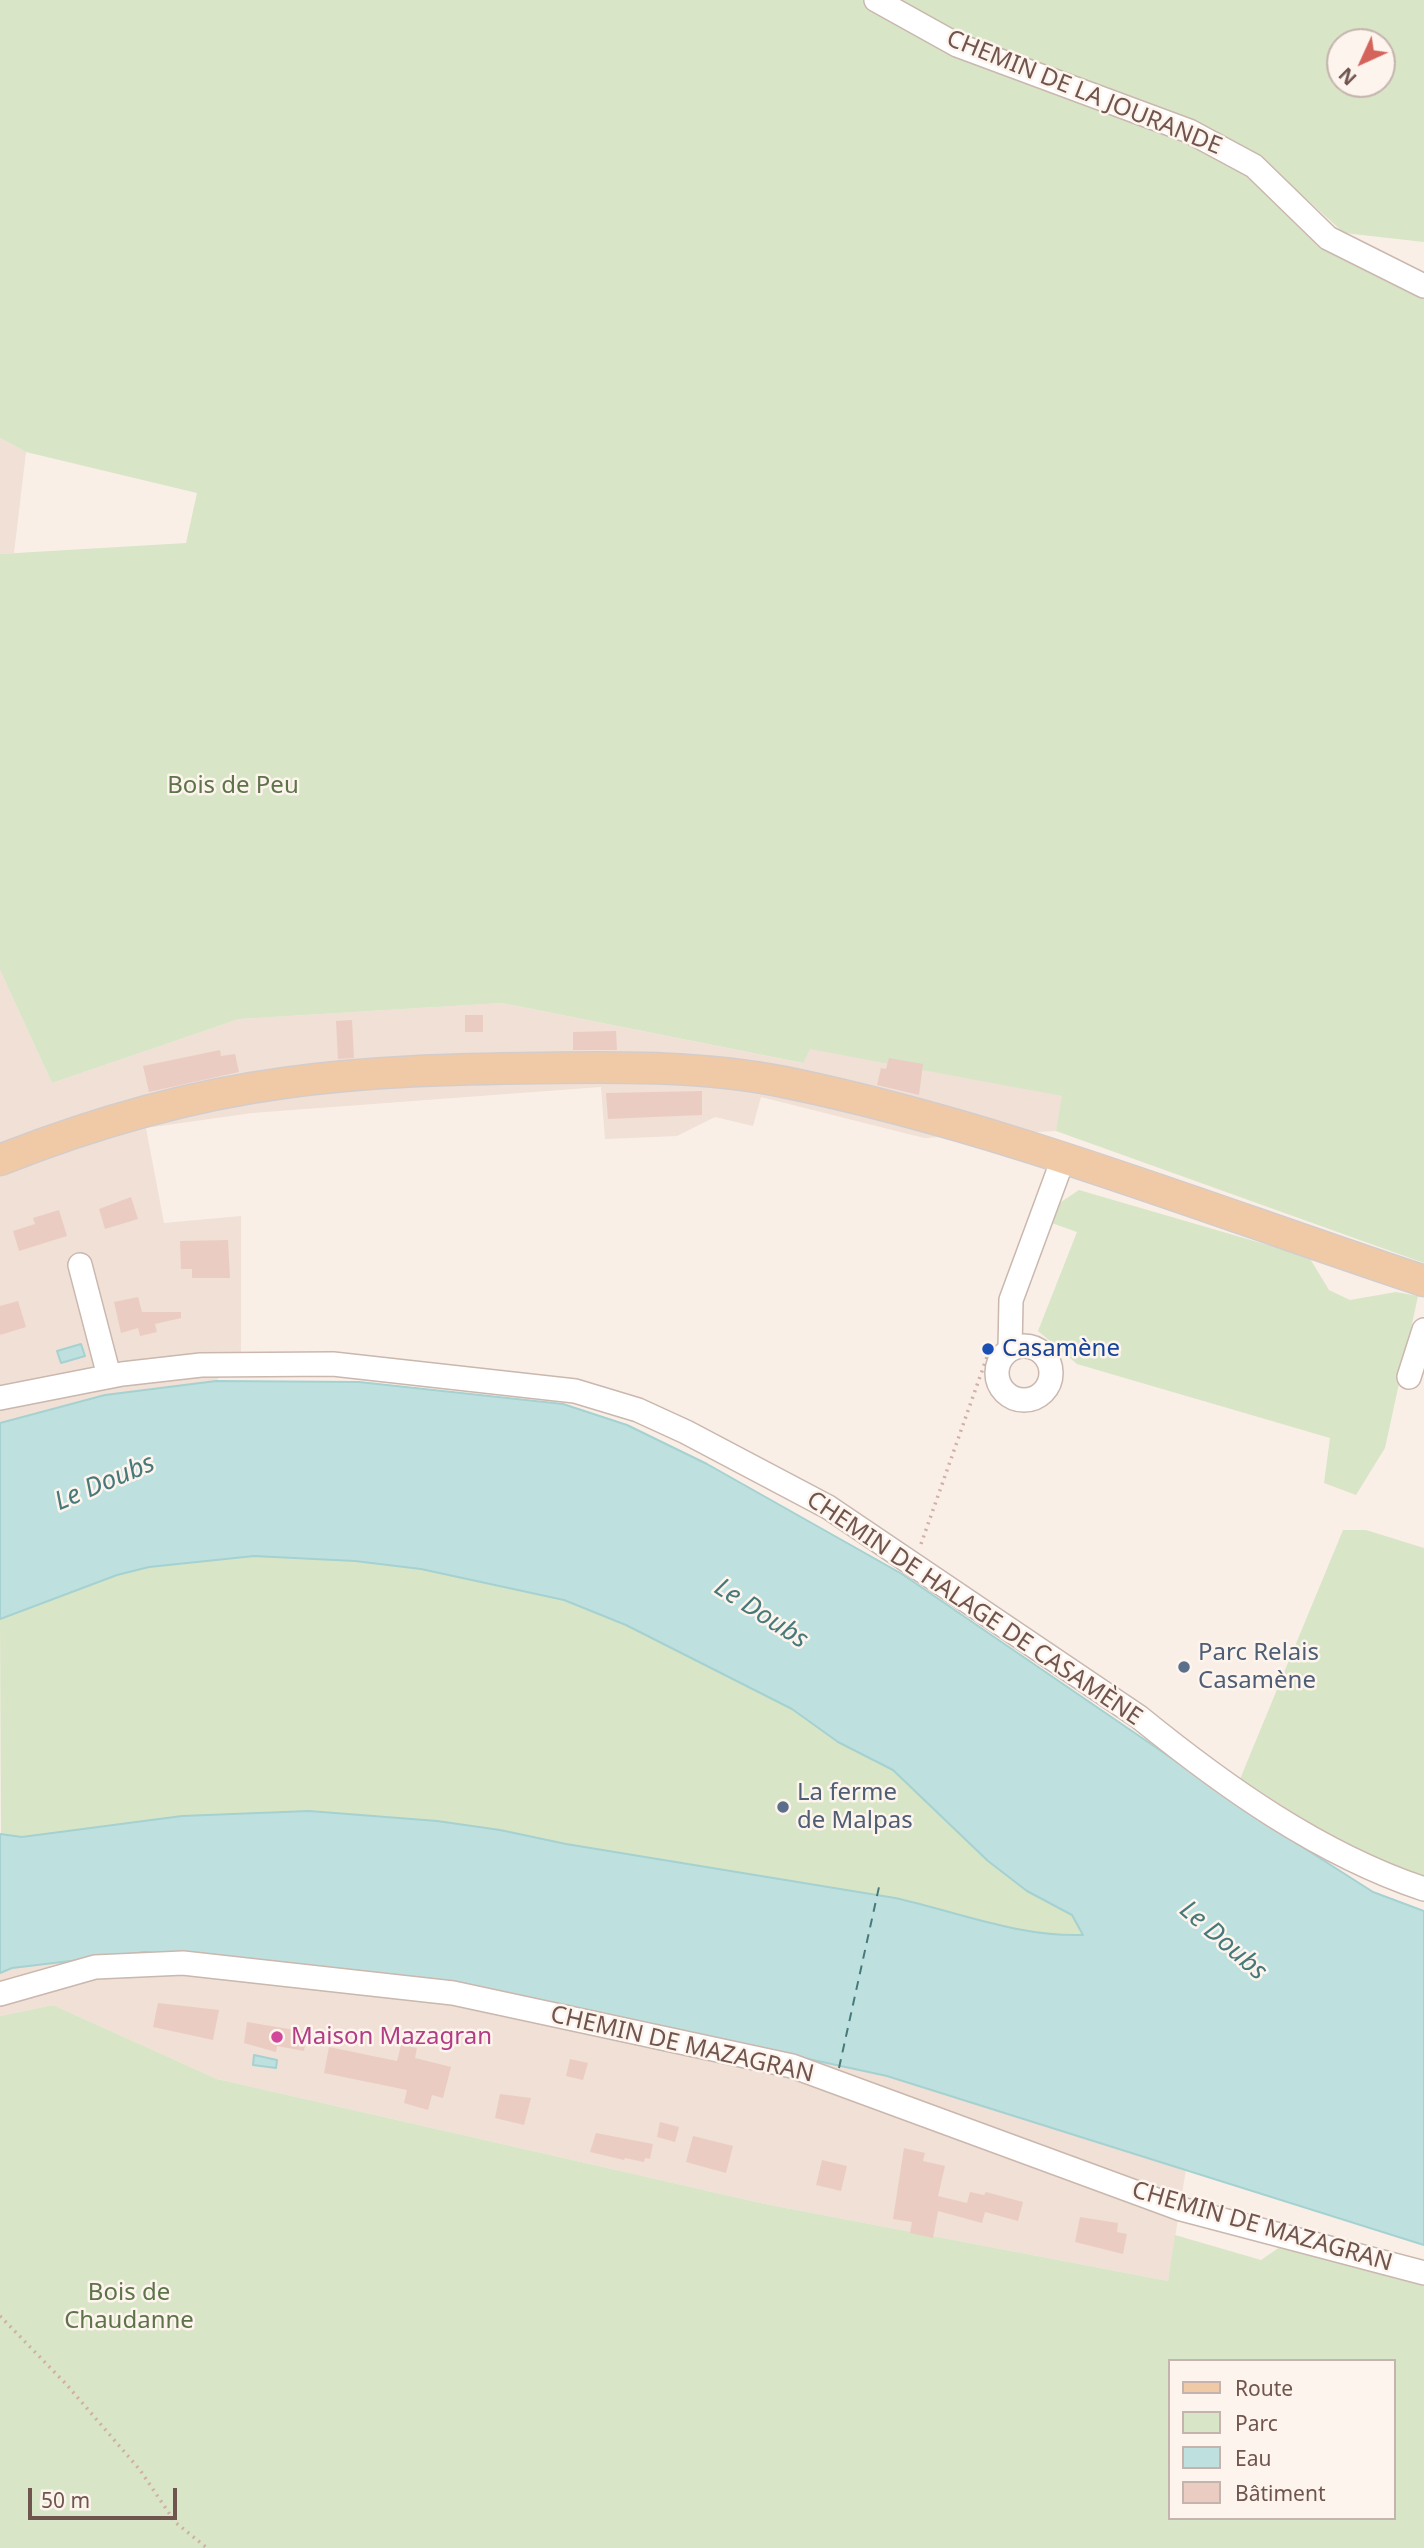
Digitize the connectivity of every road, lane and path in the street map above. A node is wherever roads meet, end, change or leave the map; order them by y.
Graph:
1 (876, 0) edge
2 (1424, 286) edge
3 (1063, 1159) junction
4 (0, 1160) edge
5 (80, 1265) dead end
6 (1424, 1282) edge
7 (1424, 1330) edge
8 (1007, 1345) joint
9 (109, 1376) junction
10 (1409, 1377) dead end
11 (0, 1398) edge
12 (914, 1563) junction
13 (1424, 1889) edge
14 (0, 1994) edge
15 (1424, 2273) edge
16 (0, 2316) edge
17 (207, 2548) edge

1 - 2 street, CHEMIN DE LA JOURANDE
3 - 4 main road
3 - 6 main road
3 - 8 street
5 - 9 street
7 - 10 street
8 - 12 path
9 - 11 street, CHEMIN DE HALAGE DE CASAMÈNE
9 - 12 street, CHEMIN DE HALAGE DE CASAMÈNE
12 - 13 street, CHEMIN DE HALAGE DE CASAMÈNE
14 - 15 street, CHEMIN DE MAZAGRAN
16 - 17 path

